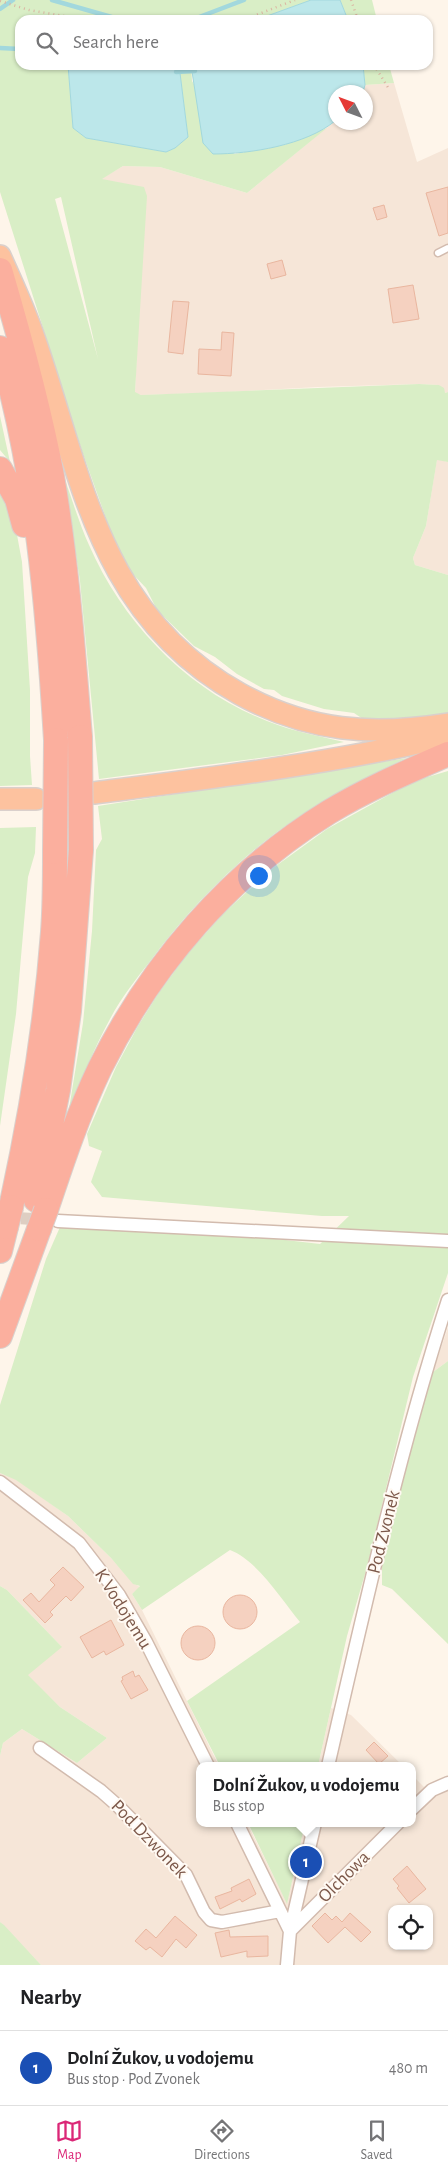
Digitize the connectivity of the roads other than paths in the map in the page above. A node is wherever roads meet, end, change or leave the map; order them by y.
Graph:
1 (448, 248) edge
2 (438, 253) dead end
3 (0, 256) edge
4 (0, 270) edge
5 (0, 348) edge
6 (0, 469) edge
7 (47, 612) junction
8 (448, 724) edge
9 (448, 736) edge
10 (448, 754) edge
11 (94, 793) dead end
12 (0, 799) edge
13 (36, 799) dead end
14 (32, 1219) junction
15 (448, 1241) edge
16 (0, 1251) edge
17 (448, 1300) edge
18 (3, 1326) edge
19 (0, 1482) edge
20 (40, 1748) dead end
21 (206, 1762) edge
22 (329, 1762) edge
23 (448, 1783) edge
24 (416, 1805) edge
25 (239, 1827) edge
26 (314, 1827) edge
27 (394, 1827) edge
28 (280, 1911) junction
29 (290, 1931) junction
30 (286, 1965) edge

1 - 2 lane
3 - 8 highway
4 - 14 highway, bridge
5 - 7 highway
6 - 7 highway
7 - 14 highway, bridge
9 - 11 highway
10 - 14 highway
12 - 13 highway
14 - 15 street
14 - 16 highway
14 - 18 highway
17 - 22 street, Pod Zvonek
19 - 21 street, K Vodojemu
20 - 28 street, Pod Dzwonek
23 - 24 street
25 - 28 street
26 - 29 street
27 - 29 street, Olchowa
28 - 29 street
29 - 30 street

